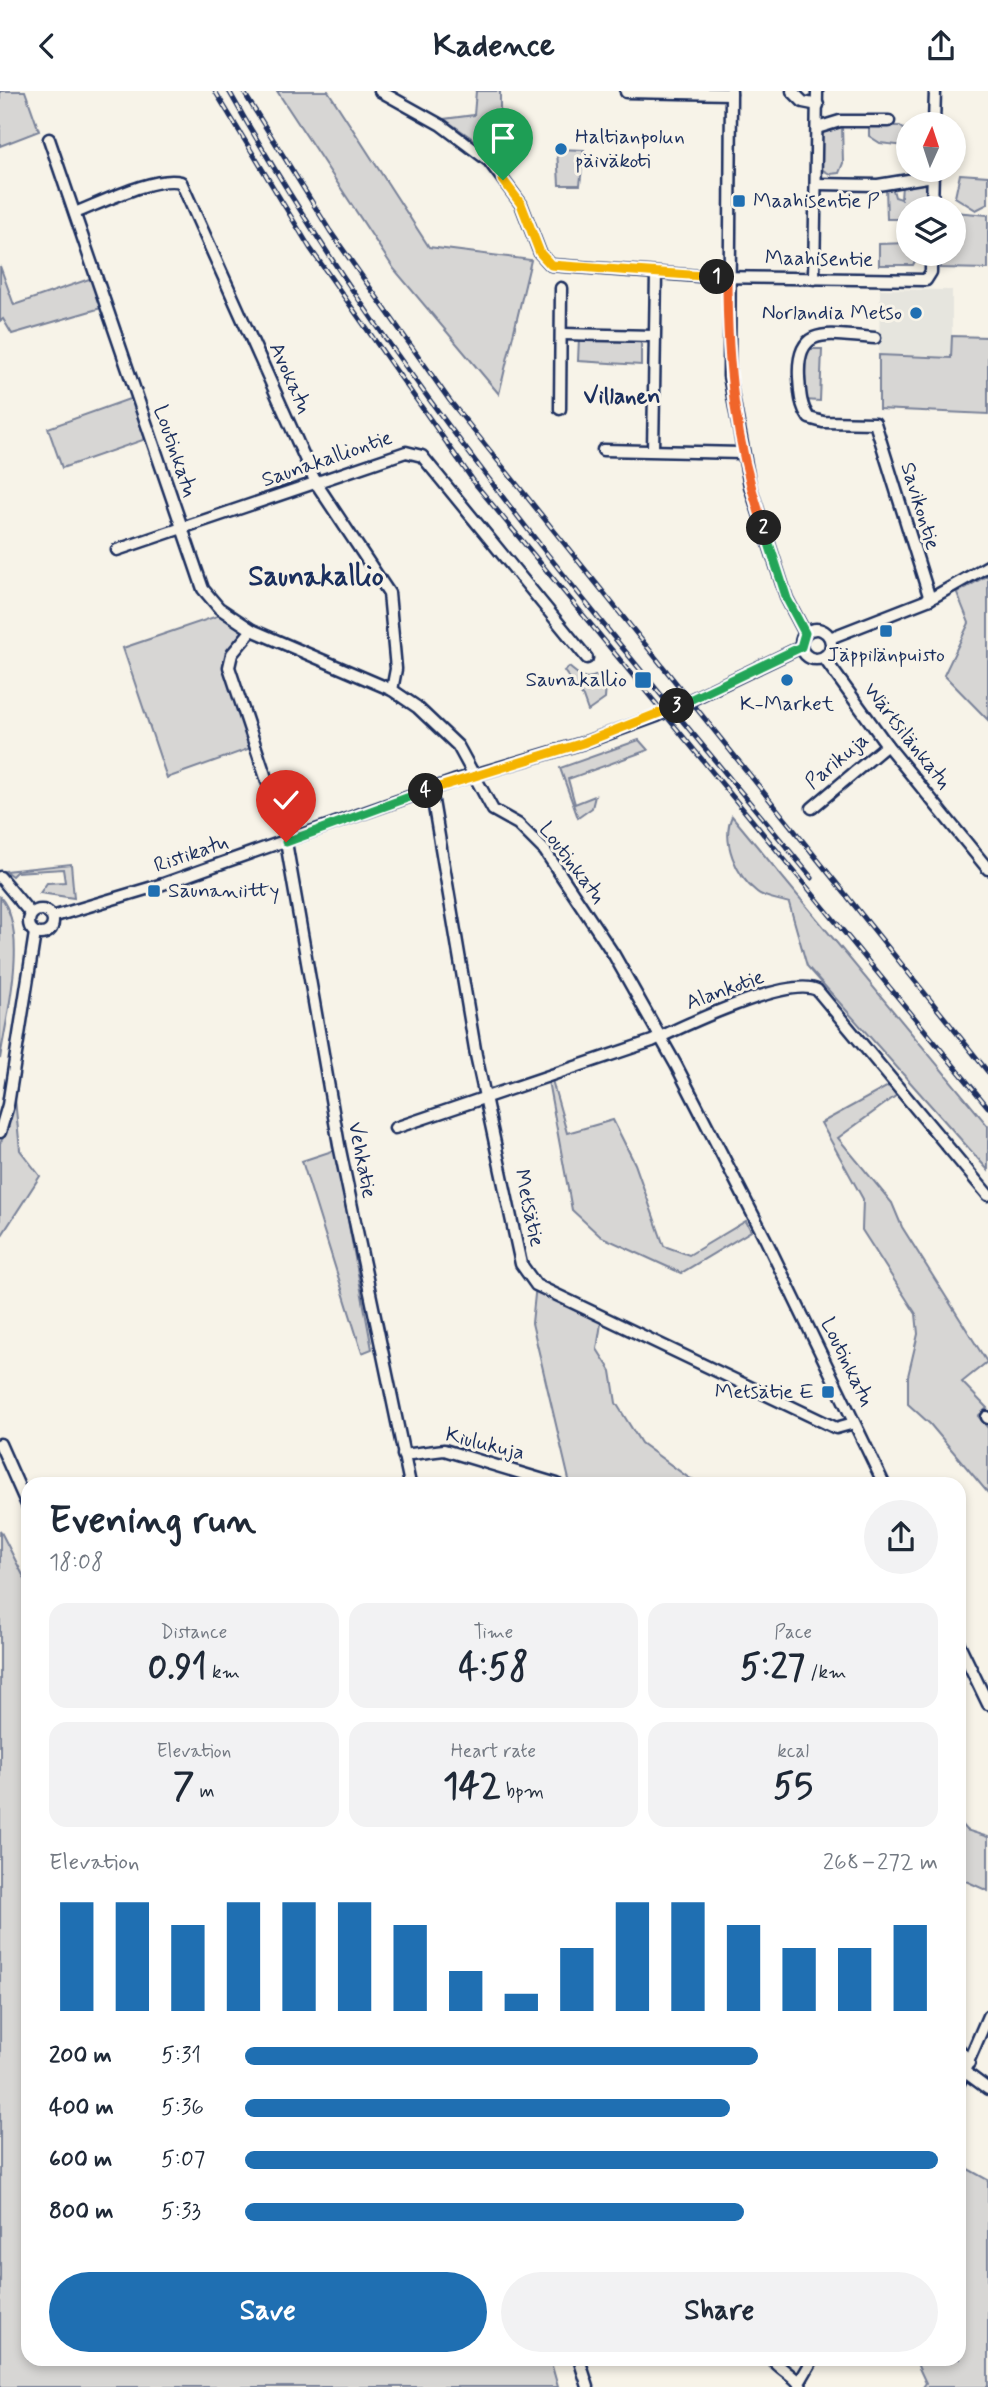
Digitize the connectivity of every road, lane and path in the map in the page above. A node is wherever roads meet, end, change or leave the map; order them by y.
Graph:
1 (380, 91) edge
2 (792, 91) edge
3 (817, 91) edge
4 (935, 91) edge
5 (626, 92) edge
6 (731, 92) edge
7 (818, 105) junction
8 (934, 112) edge
9 (889, 121) dead end
10 (817, 128) junction
11 (49, 139) dead end
12 (896, 181) edge
13 (816, 184) junction
14 (75, 213) junction
15 (931, 266) edge
16 (656, 274) junction
17 (727, 277) junction
18 (814, 279) junction
19 (561, 288) dead end
20 (562, 334) junction
21 (654, 336) junction
22 (875, 338) dead end
23 (560, 409) dead end
24 (603, 450) dead end
25 (653, 450) junction
26 (741, 453) junction
27 (316, 483) junction
28 (181, 528) junction
29 (117, 550) dead end
30 (988, 566) edge
31 (930, 599) junction
32 (251, 630) junction
33 (805, 633) junction
34 (831, 638) junction
35 (801, 647) junction
36 (587, 657) dead end
37 (824, 658) junction
38 (392, 690) junction
39 (887, 745) junction
40 (475, 775) junction
41 (431, 789) junction
42 (270, 790) dead end
43 (812, 808) dead end
44 (286, 842) junction
45 (988, 869) edge
46 (0, 877) edge
47 (31, 914) junction
48 (52, 917) junction
49 (35, 933) junction
50 (661, 1037) junction
51 (486, 1098) junction
52 (395, 1128) dead end
53 (0, 1132) edge
54 (988, 1195) edge
55 (854, 1423) junction
56 (0, 1444) edge
57 (403, 1455) junction
58 (408, 1477) edge
59 (534, 1477) edge
60 (881, 1477) edge
61 (21, 1491) edge
62 (966, 1658) edge
63 (988, 1704) edge
64 (988, 2016) edge
65 (967, 2067) joint
66 (988, 2088) edge
67 (581, 2366) edge
68 (778, 2366) edge
69 (810, 2366) edge
70 (800, 2385) edge
71 (588, 2387) edge

1 - 16 street, Maahisentie
2 - 7 street
3 - 7 street
4 - 8 street
5 - 6 street
6 - 17 street
7 - 10 street
9 - 10 street
10 - 13 street
11 - 14 street, Loutinkatu
12 - 13 street
13 - 18 street
14 - 27 street, Avokatu
14 - 28 street, Loutinkatu
15 - 18 street, Maahisentie
16 - 17 street, Maahisentie
16 - 21 street
17 - 18 street, Maahisentie
17 - 26 street
19 - 20 street
20 - 21 street
20 - 23 street
21 - 25 street
22 - 31 street, Savikontie
24 - 25 street
25 - 26 street
26 - 33 street
27 - 28 street, Saunakalliontie
27 - 36 street, Saunakalliontie
27 - 38 street, Avokatu
28 - 29 street, Saunakalliontie
28 - 32 street, Loutinkatu
30 - 31 street
31 - 34 street
32 - 38 street, Loutinkatu
32 - 42 street
33 - 34 street
33 - 35 street
34 - 37 street
35 - 37 street
35 - 40 street, Ristikatu
37 - 39 street, Wärtsilänkatu
38 - 40 street, Loutinkatu
39 - 43 street, Parikuja
39 - 45 street, Wärtsilänkatu
40 - 41 street, Ristikatu
40 - 50 street, Loutinkatu
41 - 44 street, Ristikatu
41 - 51 street, Metsätie
44 - 48 street, Ristikatu
44 - 57 street, Vehkatie
46 - 47 street
47 - 48 street
47 - 49 street
48 - 49 street
49 - 53 street
50 - 51 street, Alankotie
50 - 54 street, Alankotie
50 - 55 street, Loutinkatu
51 - 52 street, Alankotie
51 - 55 street, Metsätie
55 - 60 street, Loutinkatu
56 - 61 street
57 - 58 street, Vehkatie
57 - 59 street, Kiulukuja
62 - 63 street
64 - 65 street
65 - 66 street
67 - 71 street
68 - 70 street
69 - 70 street

